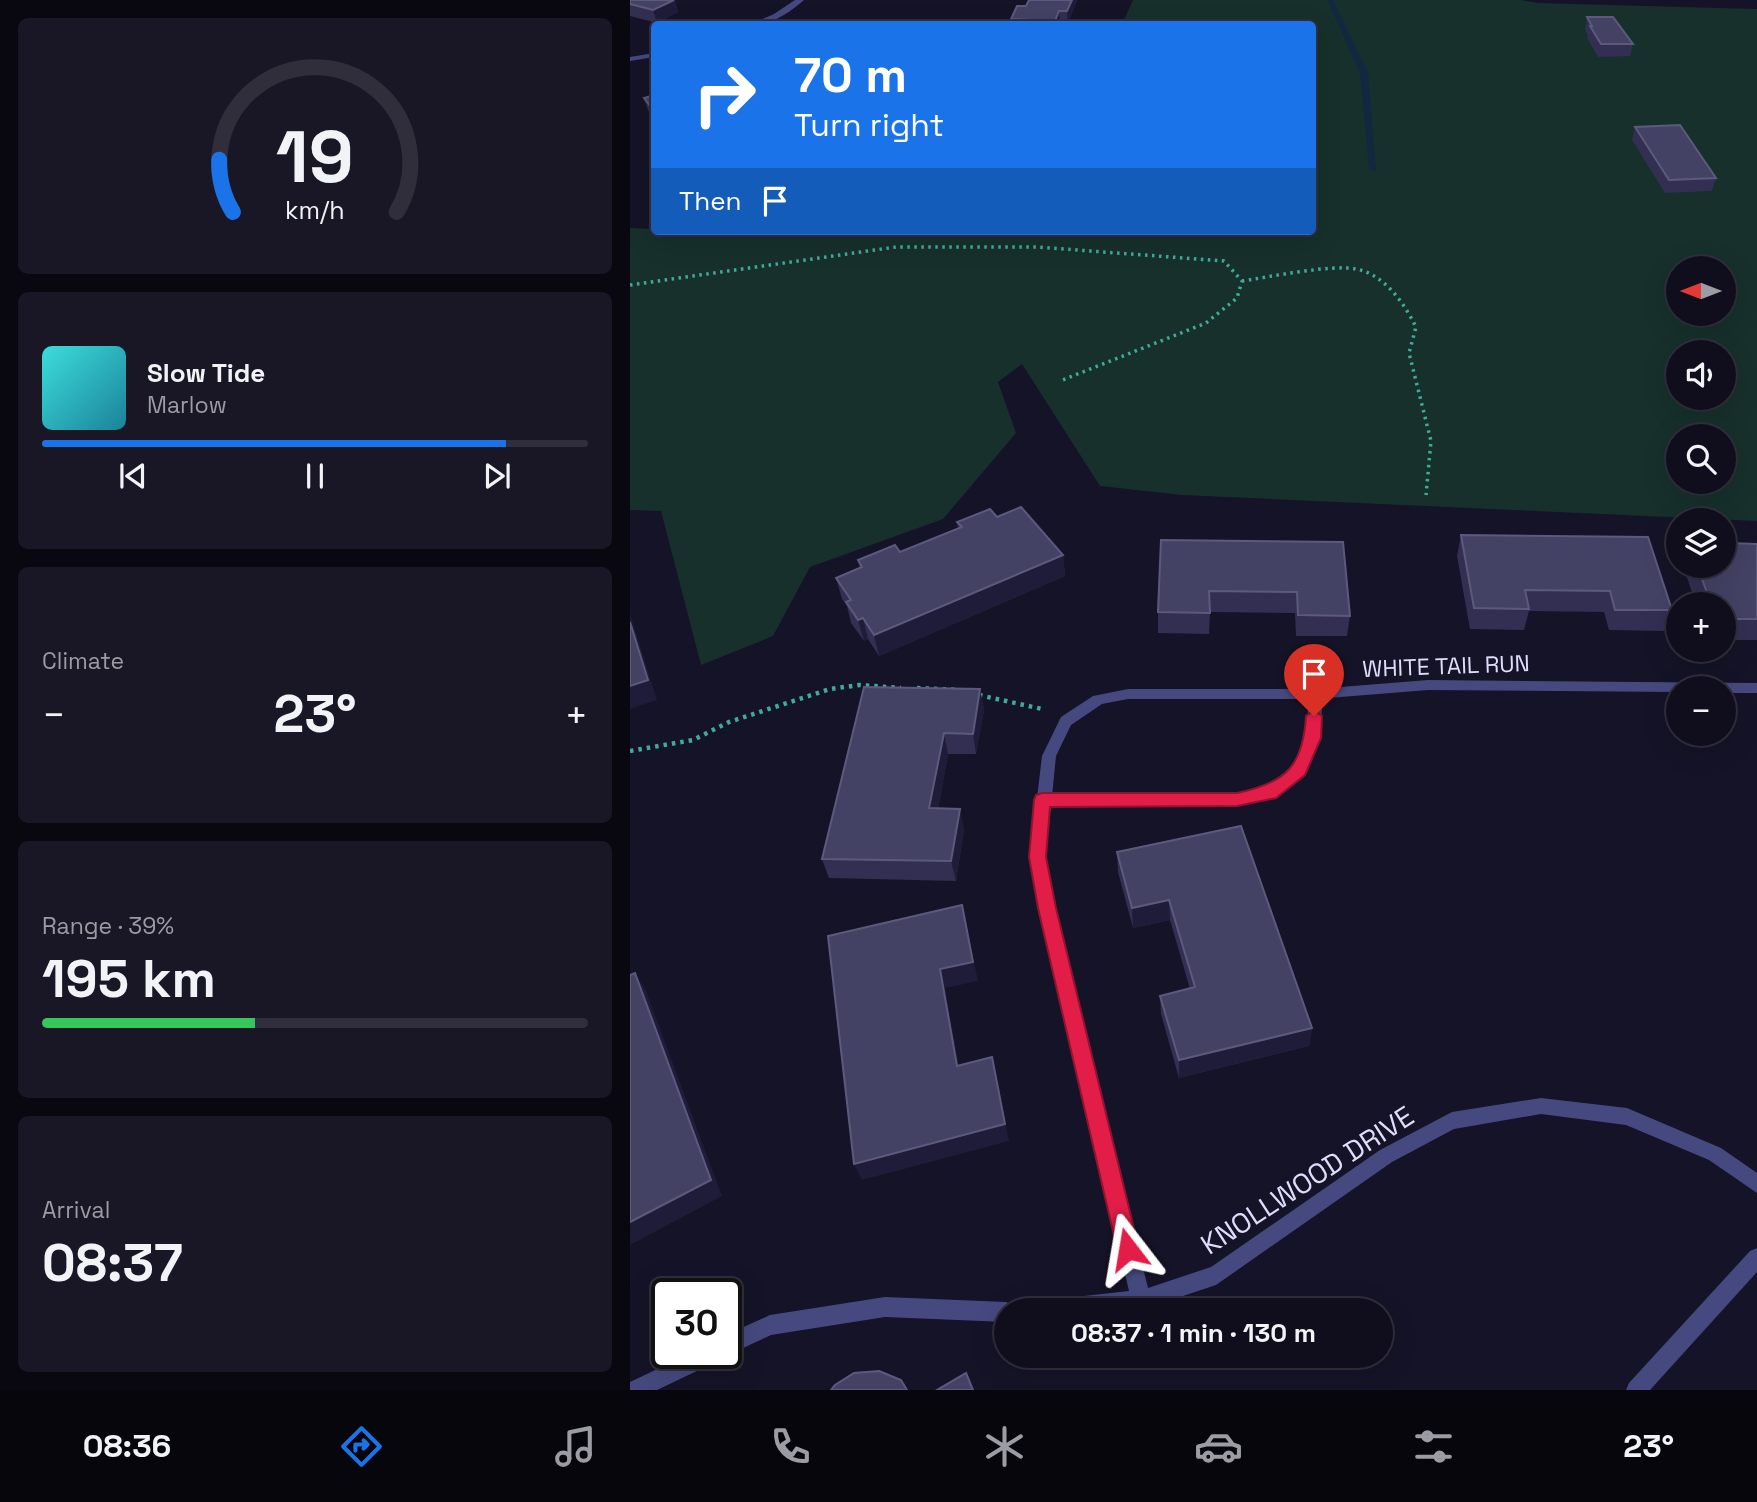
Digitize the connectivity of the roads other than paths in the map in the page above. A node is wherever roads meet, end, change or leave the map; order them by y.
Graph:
1 (800, 0) edge
2 (763, 21) edge
3 (651, 56) edge
4 (630, 59) edge
5 (1757, 688) edge
6 (1316, 694) junction
7 (1042, 800) junction
8 (1757, 1184) edge
9 (1757, 1258) edge
10 (1141, 1298) edge
11 (1147, 1298) edge
12 (994, 1311) edge
13 (742, 1338) edge
14 (679, 1369) edge
15 (635, 1390) edge
16 (1636, 1390) edge

1 - 2 street
3 - 4 street
5 - 6 street, WHITE TAIL RUN
6 - 7 street, WHITE TAIL RUN
6 - 7 street
7 - 10 street, WHITE TAIL RUN
8 - 11 street, KNOLLWOOD DRIVE
9 - 16 street
12 - 13 street
14 - 15 street

